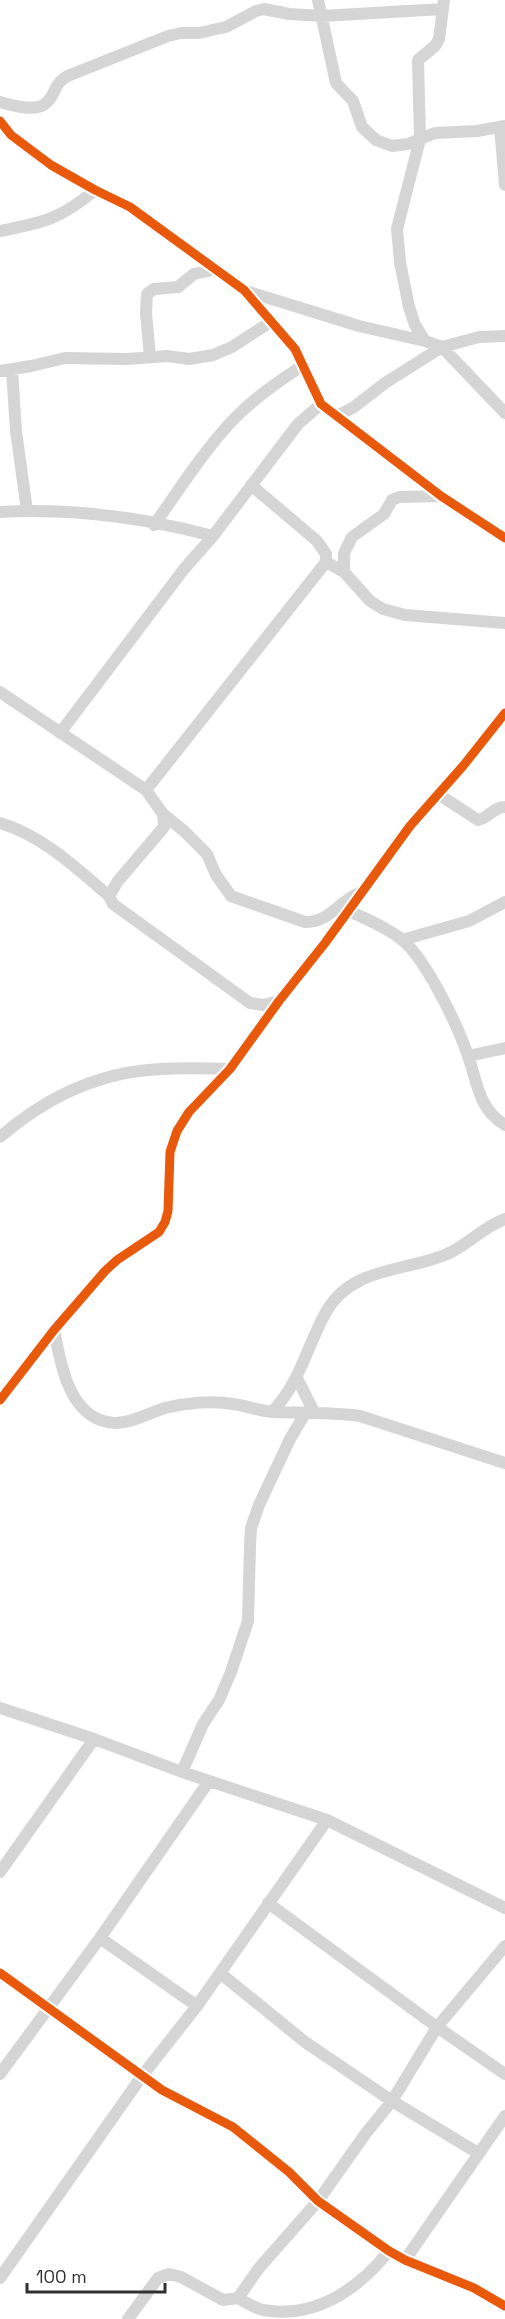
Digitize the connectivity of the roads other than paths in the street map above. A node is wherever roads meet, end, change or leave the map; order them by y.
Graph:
1 (444, 4) edge
2 (322, 6) edge
3 (0, 102) edge
4 (0, 121) edge
5 (502, 126) edge
6 (420, 139) junction
7 (505, 185) edge
8 (95, 190) junction
9 (0, 231) edge
10 (217, 269) junction
11 (244, 290) junction
12 (272, 321) junction
13 (505, 336) edge
14 (425, 341) junction
15 (441, 347) junction
16 (150, 357) junction
17 (302, 366) junction
18 (6, 370) edge
19 (321, 404) junction
20 (505, 413) edge
21 (338, 416) junction
22 (251, 485) junction
23 (441, 496) junction
24 (27, 511) junction
25 (0, 512) edge
26 (154, 525) junction
27 (213, 536) junction
28 (505, 538) edge
29 (326, 562) junction
30 (344, 572) junction
31 (505, 623) edge
32 (0, 692) edge
33 (505, 713) edge
34 (60, 733) junction
35 (146, 790) junction
36 (438, 794) junction
37 (505, 807) edge
38 (163, 814) junction
39 (0, 823) edge
40 (363, 891) junction
41 (109, 896) junction
42 (505, 902) edge
43 (349, 911) junction
44 (402, 940) junction
45 (279, 1000) junction
46 (505, 1048) edge
47 (468, 1056) junction
48 (231, 1069) junction
49 (505, 1125) edge
50 (0, 1137) edge
51 (505, 1219) edge
52 (54, 1330) junction
53 (297, 1378) junction
54 (0, 1400) edge
55 (273, 1412) junction
56 (310, 1412) junction
57 (505, 1463) edge
58 (0, 1708) edge
59 (94, 1739) junction
60 (183, 1772) junction
61 (209, 1781) junction
62 (327, 1820) junction
63 (0, 1872) edge
64 (268, 1903) junction
65 (505, 1908) edge
66 (100, 1938) junction
67 (505, 1946) edge
68 (0, 1973) edge
69 (220, 1973) junction
70 (197, 2006) junction
71 (49, 2010) junction
72 (438, 2027) junction
73 (0, 2074) edge
74 (505, 2074) edge
75 (142, 2076) junction
76 (392, 2101) junction
77 (505, 2116) edge
78 (478, 2152) junction
79 (318, 2201) junction
80 (389, 2251) junction
81 (405, 2260) junction
82 (0, 2278) edge
83 (238, 2298) junction
84 (505, 2306) edge
85 (128, 2319) edge

1 - 2 street
1 - 6 street
2 - 3 street
2 - 6 street
4 - 8 street
5 - 6 street
5 - 7 street
6 - 14 street
8 - 9 street
8 - 10 street
10 - 11 street
10 - 16 street
11 - 12 street
11 - 14 street
12 - 16 street
12 - 17 street
13 - 15 street
14 - 15 street
15 - 20 street
15 - 21 street
16 - 18 street
17 - 19 street
17 - 26 street
18 - 24 street
19 - 21 street
19 - 22 street
21 - 23 street
22 - 27 street
22 - 29 street
23 - 28 street
23 - 30 street
24 - 25 street
24 - 26 street
26 - 27 street
27 - 34 street
29 - 30 street
29 - 35 street
30 - 31 street
32 - 34 street
33 - 36 street
34 - 35 street
35 - 38 street
36 - 37 street
36 - 40 street
38 - 40 street
38 - 41 street
39 - 41 street
40 - 43 street
41 - 45 street
42 - 44 street
43 - 44 street
43 - 45 street
44 - 47 street
45 - 48 street
46 - 47 street
47 - 49 street
48 - 50 street
48 - 52 street
51 - 53 street
52 - 54 street
52 - 55 street
53 - 55 street
53 - 56 street
55 - 56 street
56 - 57 street
56 - 60 street
58 - 59 street
59 - 60 street
59 - 63 street
60 - 61 street
61 - 62 street
61 - 66 street
62 - 64 street
62 - 65 street
64 - 69 street
64 - 72 street
66 - 70 street
66 - 71 street
67 - 72 street
68 - 71 street
69 - 70 street
69 - 76 street
70 - 75 street
71 - 73 street
71 - 75 street
72 - 74 street
72 - 76 street
75 - 79 street
75 - 82 street
76 - 78 street
76 - 79 street
77 - 78 street
78 - 81 street
79 - 80 street
79 - 83 street
80 - 81 street
80 - 83 street
81 - 84 street
83 - 85 street

